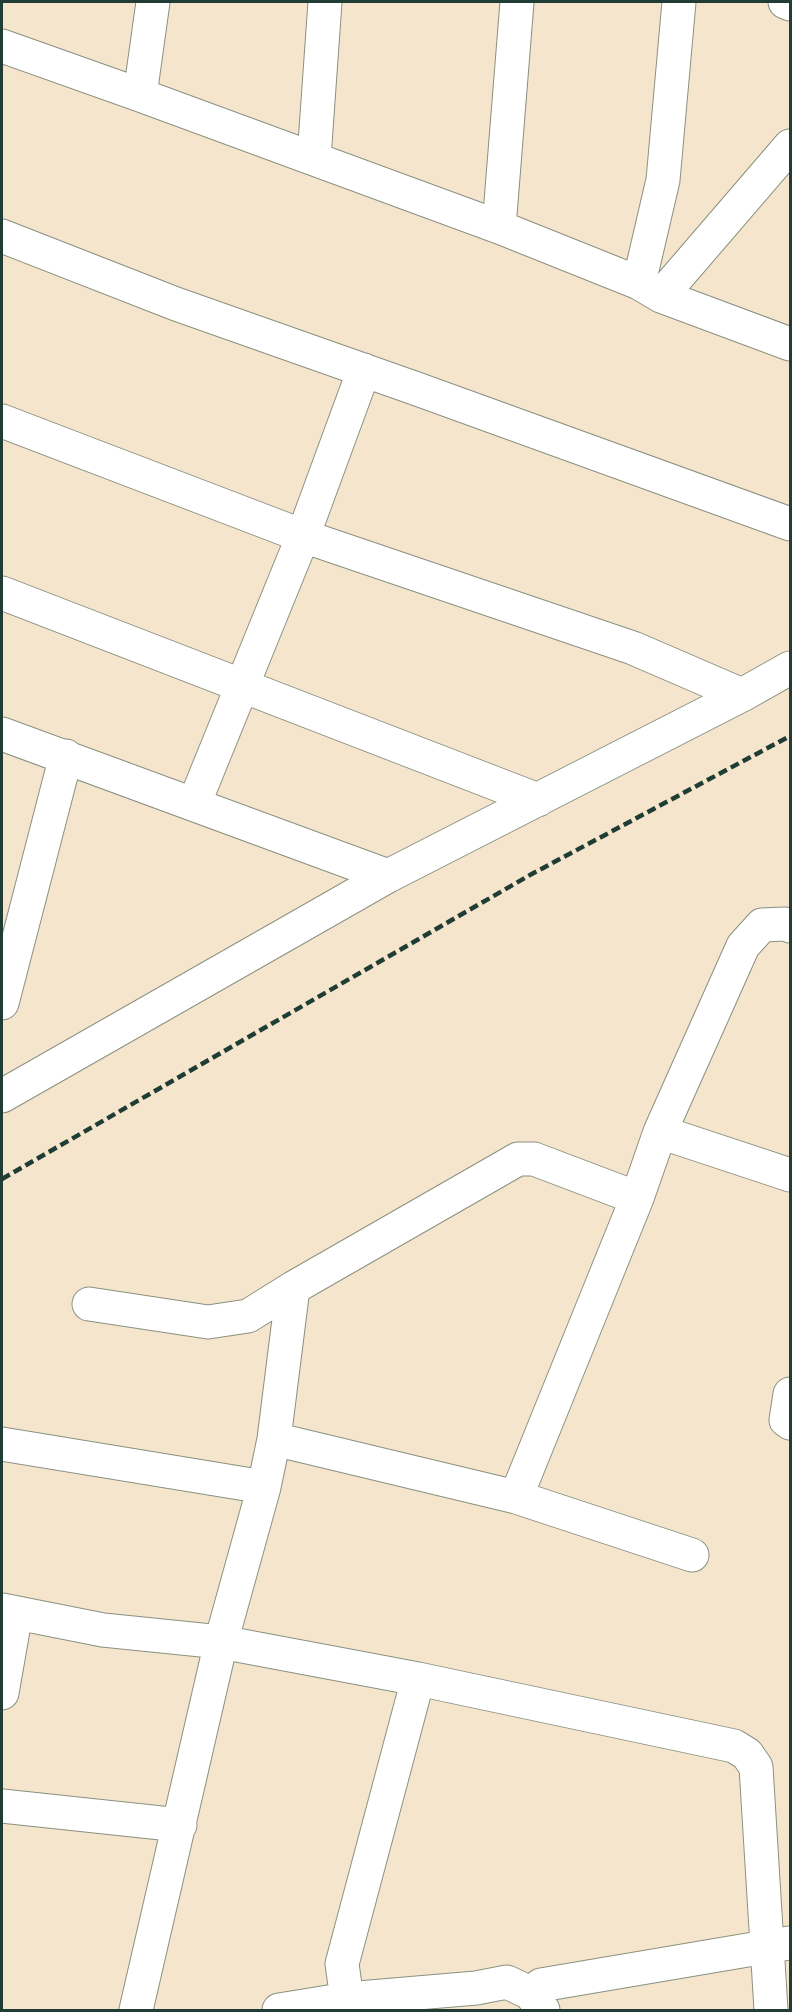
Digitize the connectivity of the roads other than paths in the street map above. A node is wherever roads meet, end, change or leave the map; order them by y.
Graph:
1 (153, 2) edge
2 (325, 2) edge
3 (517, 2) edge
4 (679, 2) edge
5 (785, 2) edge
6 (790, 4) edge
7 (2, 46) edge
8 (140, 95) junction
9 (790, 146) edge
10 (314, 158) junction
11 (499, 227) junction
12 (2, 236) edge
13 (650, 290) junction
14 (790, 344) edge
15 (364, 370) junction
16 (2, 421) edge
17 (790, 524) edge
18 (303, 536) junction
19 (2, 593) edge
20 (790, 668) edge
21 (242, 687) junction
22 (742, 695) junction
23 (2, 734) edge
24 (66, 756) junction
25 (538, 800) junction
26 (194, 804) junction
27 (388, 876) junction
28 (14, 909) edge
29 (790, 926) edge
30 (2, 1003) edge
31 (2, 1096) edge
32 (660, 1132) junction
33 (790, 1175) edge
34 (637, 1198) junction
35 (293, 1288) junction
36 (89, 1304) dead end
37 (790, 1394) edge
38 (790, 1423) edge
39 (274, 1439) junction
40 (2, 1444) edge
41 (264, 1488) junction
42 (516, 1497) junction
43 (692, 1555) dead end
44 (9, 1612) edge
45 (221, 1642) junction
46 (418, 1679) junction
47 (2, 1693) edge
48 (2, 1806) edge
49 (180, 1825) junction
50 (779, 1944) edge
51 (347, 1999) junction
52 (536, 2002) edge
53 (136, 2010) edge
54 (279, 2010) edge
55 (771, 2010) edge

1 - 8 street
2 - 10 street
3 - 11 street
4 - 13 street
5 - 6 street
7 - 8 street
8 - 10 street
9 - 13 street
10 - 11 street
11 - 13 street
12 - 15 street
13 - 14 street
15 - 17 street
15 - 18 street
16 - 18 street
18 - 21 street
18 - 22 street
19 - 21 street
20 - 22 street
21 - 25 street
21 - 26 street
22 - 25 street
23 - 24 street
24 - 26 street
24 - 28 street
25 - 27 street
26 - 27 street
27 - 31 street
28 - 30 street
29 - 32 street
32 - 33 street
32 - 34 street
34 - 35 street
34 - 42 street
35 - 36 street
35 - 39 street
37 - 38 street
39 - 41 street
39 - 42 street
40 - 41 street
41 - 45 street
42 - 43 street
44 - 45 street
44 - 47 street
45 - 46 street
45 - 49 street
46 - 50 street
46 - 51 street
48 - 49 street
49 - 53 street
50 - 52 street
50 - 55 street
51 - 52 street
51 - 54 street

